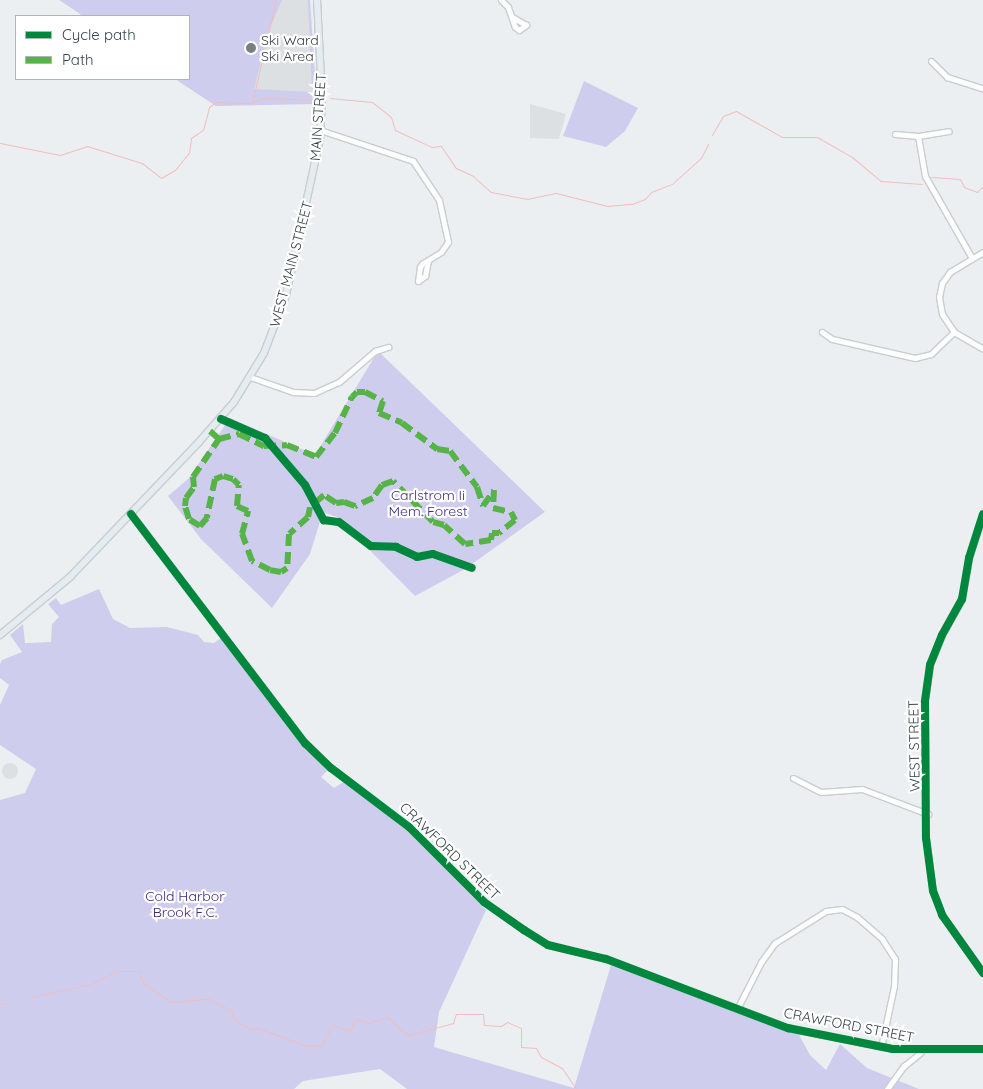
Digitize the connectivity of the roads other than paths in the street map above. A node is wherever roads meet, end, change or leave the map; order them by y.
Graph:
1 (317, 0) edge
2 (501, 0) edge
3 (512, 16) dead end
4 (931, 61) dead end
5 (983, 89) edge
6 (320, 130) junction
7 (949, 131) dead end
8 (895, 134) dead end
9 (918, 136) junction
10 (314, 175) joint
11 (983, 252) edge
12 (972, 258) junction
13 (428, 260) dead end
14 (822, 332) dead end
15 (954, 332) junction
16 (388, 347) dead end
17 (983, 350) edge
18 (250, 377) junction
19 (221, 419) junction
20 (131, 514) junction
21 (983, 514) edge
22 (472, 568) dead end
23 (0, 635) edge
24 (792, 778) dead end
25 (928, 814) junction
26 (983, 973) edge
27 (737, 1009) junction
28 (881, 1047) junction
29 (983, 1049) edge
30 (921, 1051) junction
31 (887, 1089) edge

1 - 6 main road, MAIN STREET
2 - 3 street
4 - 5 street
6 - 10 main road, MAIN STREET
6 - 13 street
7 - 9 street
8 - 9 street
9 - 12 street
10 - 18 main road, WEST MAIN STREET
11 - 12 street
12 - 15 street
14 - 15 street
15 - 17 street
16 - 18 street
18 - 19 main road, WEST MAIN STREET
19 - 20 main road, WEST MAIN STREET
19 - 22 street
20 - 23 main road, WEST MAIN STREET
20 - 27 street, CRAWFORD STREET
21 - 25 street, WEST STREET
24 - 25 street
25 - 26 street, WEST STREET
27 - 28 street, CRAWFORD STREET
27 - 28 street
28 - 30 street, CRAWFORD STREET
29 - 30 street, CRAWFORD STREET
30 - 31 street

